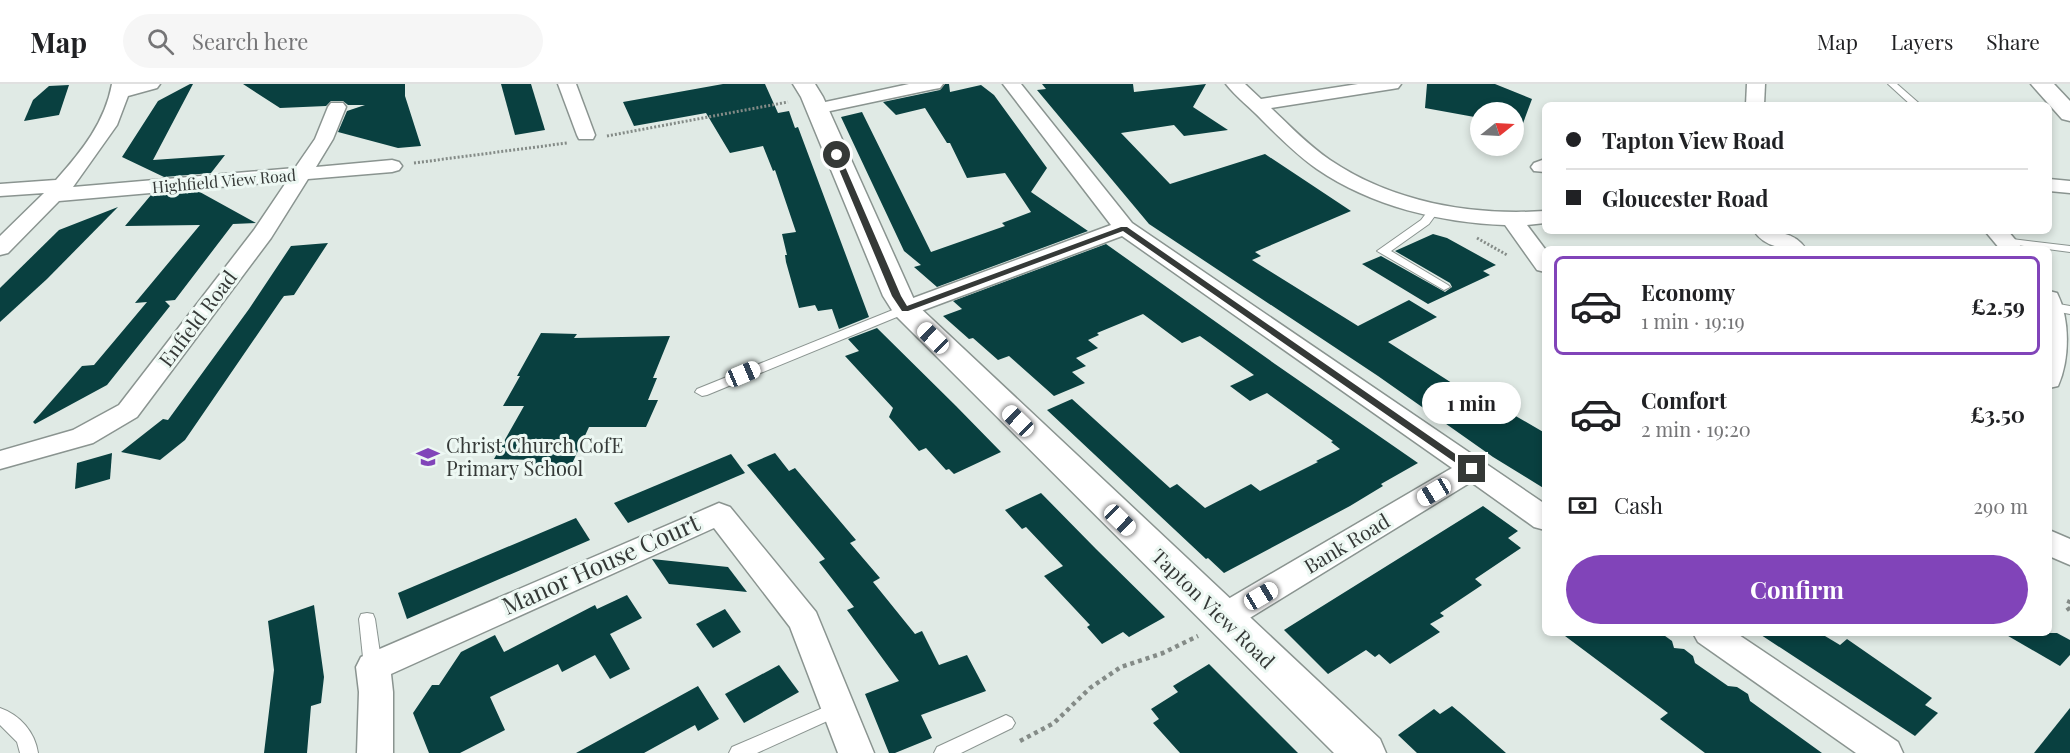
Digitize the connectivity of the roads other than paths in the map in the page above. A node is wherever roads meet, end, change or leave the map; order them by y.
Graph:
1 (151, 84) edge
2 (567, 84) edge
3 (934, 84) edge
4 (1012, 84) edge
5 (1235, 84) edge
6 (1756, 84) edge
7 (1892, 84) edge
8 (2042, 84) edge
9 (1386, 85) edge
10 (121, 88) edge
11 (811, 97) edge
12 (1755, 102) edge
13 (1913, 102) edge
14 (1258, 105) junction
15 (337, 108) dead end
16 (2070, 114) edge
17 (585, 138) road end
18 (392, 166) road end
19 (302, 175) junction
20 (2052, 184) edge
21 (2070, 187) edge
22 (0, 190) edge
23 (60, 190) junction
24 (1435, 209) junction
25 (1542, 217) edge
26 (1512, 219) junction
27 (1124, 228) junction
28 (1770, 234) edge
29 (2004, 240) edge
30 (1790, 246) edge
31 (2048, 246) edge
32 (2052, 247) edge
33 (0, 248) edge
34 (2070, 249) edge
35 (1542, 260) edge
36 (1444, 286) dead end
37 (2057, 305) edge
38 (905, 309) junction
39 (2052, 376) edge
40 (702, 392) dead end
41 (0, 460) edge
42 (1472, 469) junction
43 (1542, 517) edge
44 (2052, 543) edge
45 (2070, 554) edge
46 (1223, 618) junction
47 (367, 619) dead end
48 (1714, 636) edge
49 (373, 666) junction
50 (839, 708) junction
51 (0, 716) edge
52 (1006, 723) dead end
53 (29, 753) edge
54 (375, 753) edge
55 (738, 753) edge
56 (856, 753) edge
57 (943, 753) edge
58 (1364, 753) edge
59 (1885, 753) edge

1 - 10 street
2 - 17 street
3 - 11 street
4 - 27 street
5 - 14 street
6 - 12 street
7 - 13 lane
8 - 16 street
9 - 14 street
10 - 23 street
11 - 38 street, Tapton View Road
14 - 24 street
15 - 19 street, Enfield Road
18 - 19 street, Highfield View Road
19 - 23 street, Highfield View Road
19 - 41 street, Enfield Road
20 - 21 street
22 - 23 street, Highfield View Road
23 - 33 street
24 - 26 street
24 - 36 lane
25 - 26 street
26 - 35 street
27 - 38 street
27 - 42 street
28 - 30 street
29 - 31 lane
32 - 34 lane
37 - 39 street
38 - 40 lane
38 - 46 street, Tapton View Road
42 - 43 street
42 - 46 street, Bank Road
44 - 45 street
46 - 58 street, Tapton View Road
47 - 49 lane
48 - 59 street
49 - 50 street, Manor House Court
49 - 54 street
50 - 55 lane
50 - 56 street, Manor House Court
51 - 53 lane
52 - 57 lane

